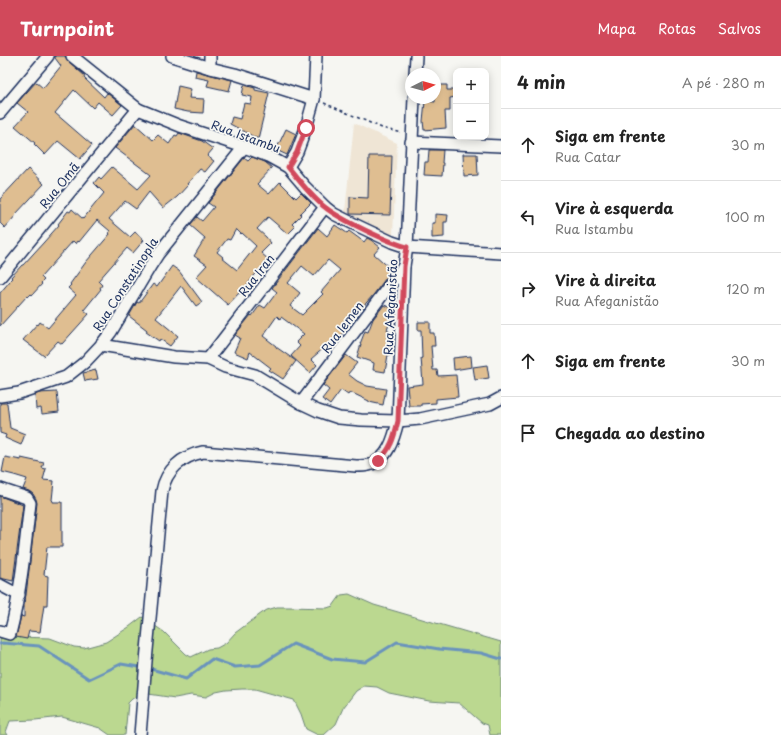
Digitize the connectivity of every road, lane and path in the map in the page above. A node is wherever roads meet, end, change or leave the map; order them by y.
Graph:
1 (48, 56) edge
2 (72, 56) edge
3 (172, 56) edge
4 (210, 56) edge
5 (316, 56) edge
6 (416, 56) edge
7 (210, 68) junction
8 (415, 68) edge
9 (314, 99) junction
10 (414, 104) edge
11 (138, 109) junction
12 (0, 113) edge
13 (412, 139) junction
14 (501, 146) edge
15 (244, 147) junction
16 (288, 167) junction
17 (325, 207) junction
18 (407, 247) junction
19 (501, 253) edge
20 (404, 266) junction
21 (0, 277) edge
22 (101, 345) junction
23 (208, 359) junction
24 (0, 396) edge
25 (501, 398) edge
26 (301, 403) junction
27 (398, 421) junction
28 (0, 489) edge
29 (0, 585) edge
30 (18, 595) junction
31 (5, 632) edge
32 (140, 735) edge

1 - 12 street
2 - 11 street, Rua Istambu
3 - 7 street
4 - 7 street
5 - 9 street
6 - 8 street
7 - 9 street
9 - 13 path
9 - 16 street
10 - 13 street, Rua Afeganistão
11 - 15 street, Rua Istambu
11 - 21 street, Rua Omã
13 - 14 street
13 - 18 street, Rua Afeganistão
15 - 16 street, Rua Istambu
15 - 22 street, Rua Constatinopla
16 - 17 street, Rua Istambu
17 - 18 street, Rua Istambu
17 - 23 street, Rua Iran
18 - 19 street, Rua Istambu
18 - 20 street, Rua Afeganistão
20 - 26 street, Rua Iemen
20 - 27 street, Rua Afeganistão
22 - 23 street
22 - 24 street, Rua Constatinopla
23 - 26 street
25 - 27 street
26 - 27 street
27 - 32 street, Rua Afeganistão
28 - 30 street
29 - 30 street
30 - 31 street

